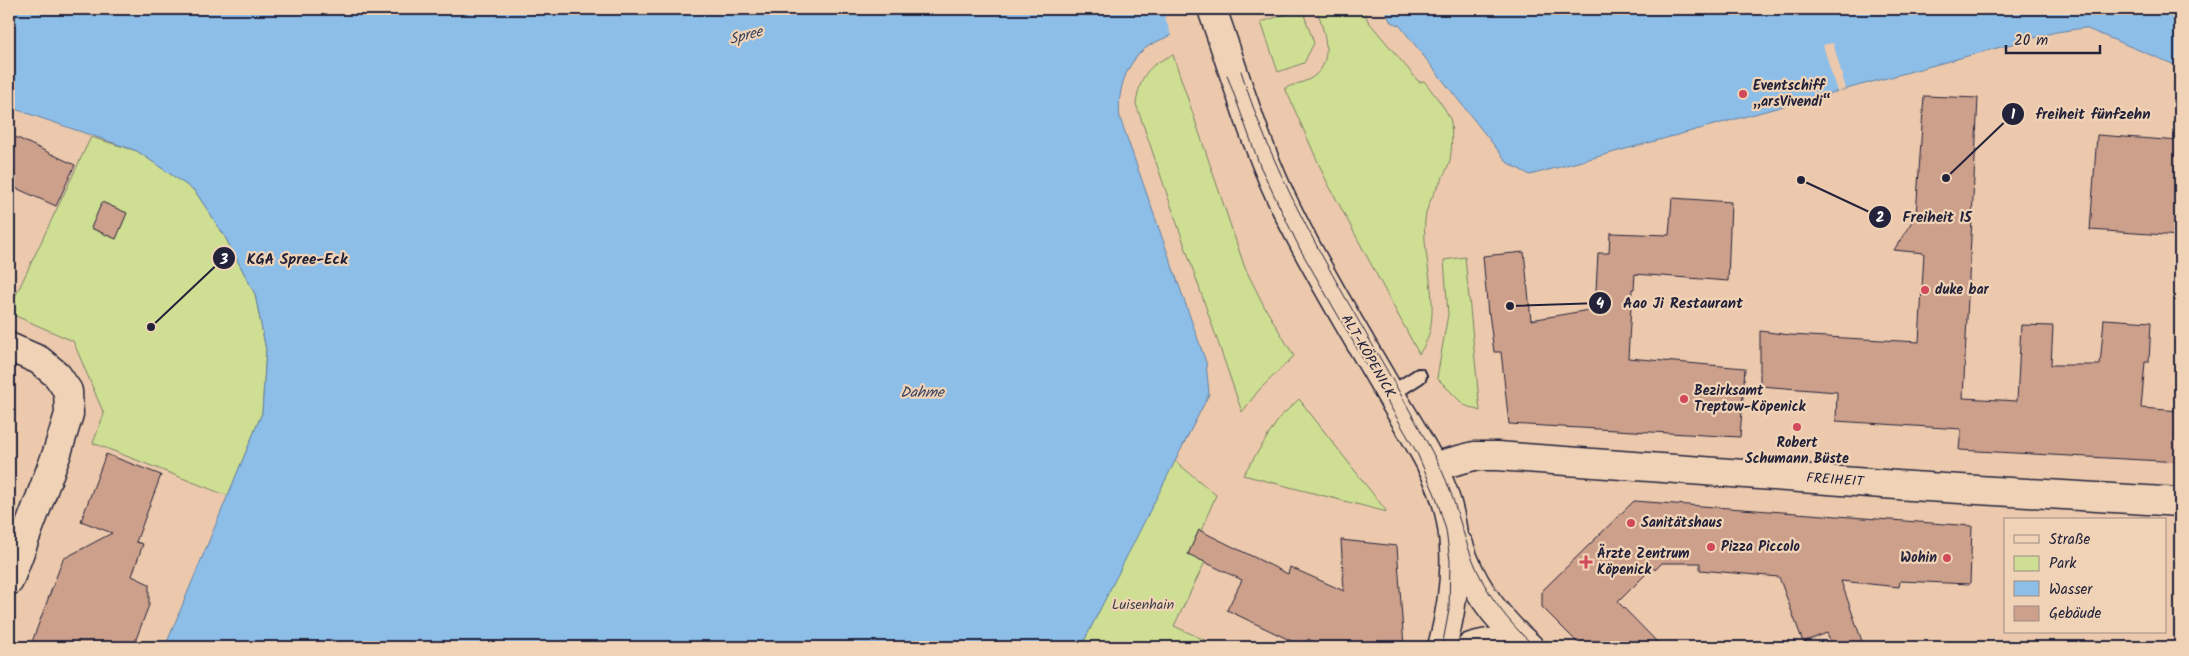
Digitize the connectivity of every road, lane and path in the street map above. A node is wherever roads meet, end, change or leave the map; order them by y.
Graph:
1 (1212, 9) edge
2 (9, 346) edge
3 (1419, 376) dead end
4 (1391, 394) junction
5 (1432, 467) junction
6 (2180, 502) edge
7 (1450, 514) junction
8 (9, 580) edge
9 (1442, 647) edge
10 (1472, 647) edge
11 (1525, 647) edge
12 (1529, 647) edge

1 - 4 street, ALT-KÖPENICK
2 - 8 street
3 - 4 lane
4 - 5 street, ALT-KÖPENICK
5 - 6 street, FREIHEIT
5 - 7 street, ALT-KÖPENICK
7 - 9 street, ALT-KÖPENICK
7 - 12 street
10 - 11 street

